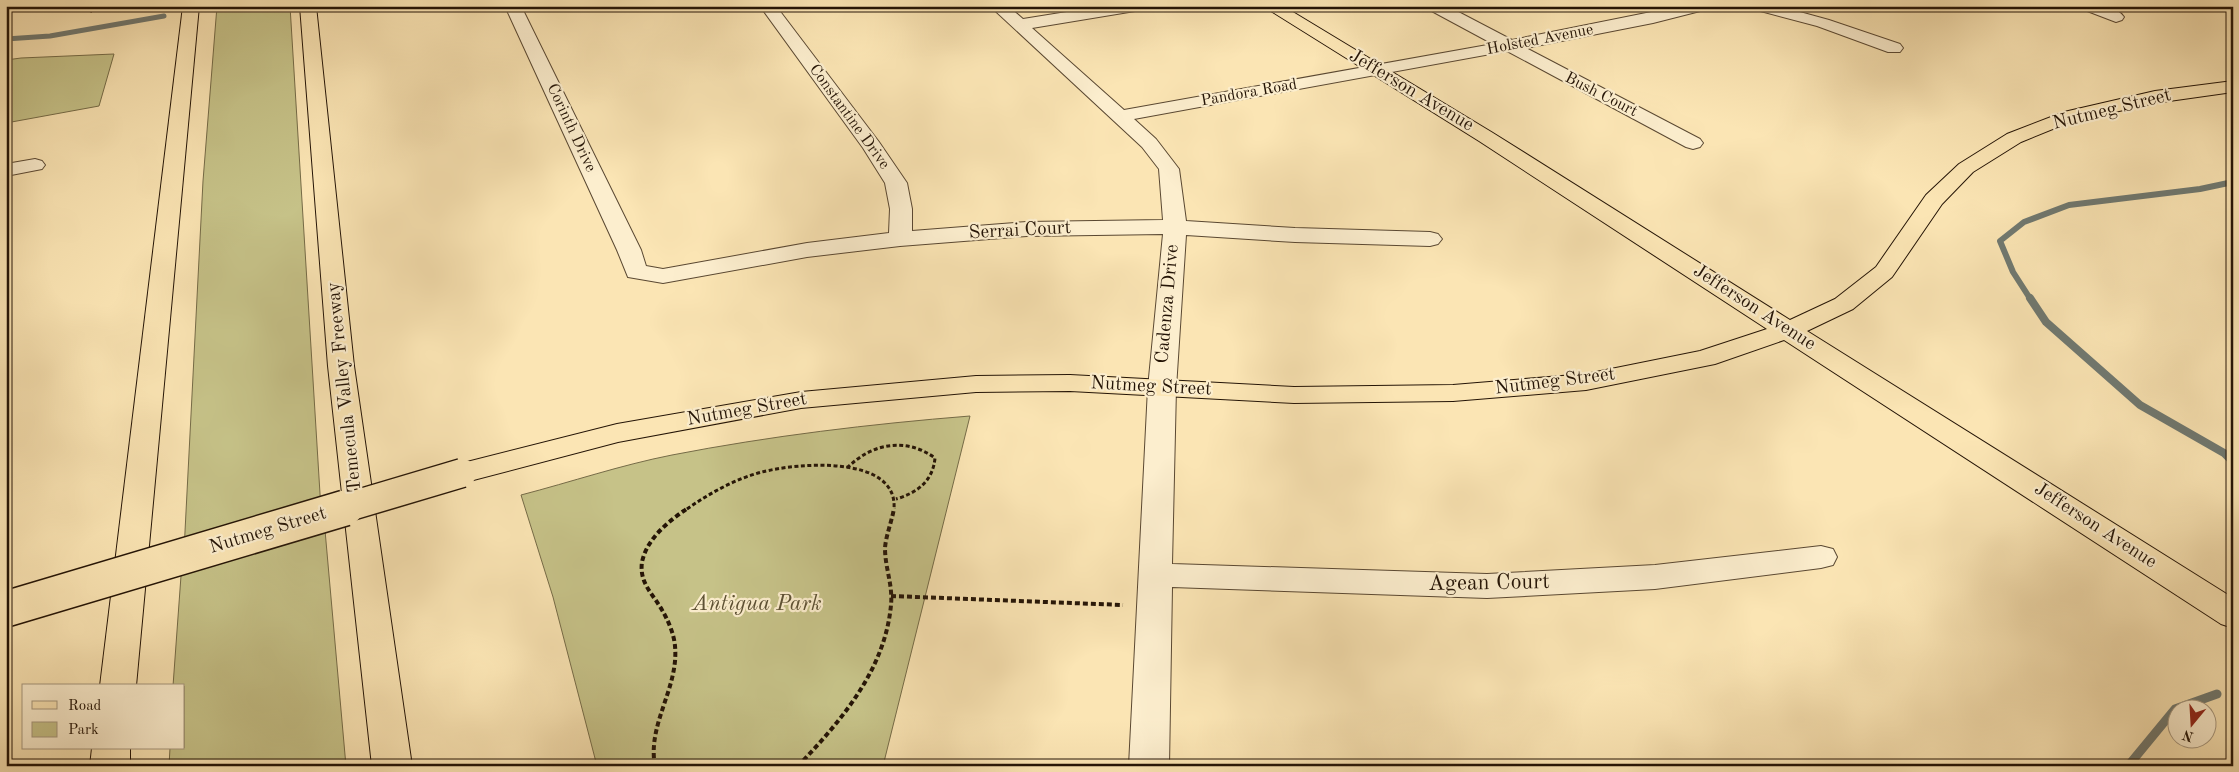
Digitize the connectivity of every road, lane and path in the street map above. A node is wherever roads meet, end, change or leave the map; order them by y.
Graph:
1 (73, 6) edge
2 (191, 6) edge
3 (308, 6) edge
4 (512, 6) edge
5 (768, 6) edge
6 (998, 6) edge
7 (1135, 6) edge
8 (1271, 6) edge
9 (1434, 6) edge
10 (1702, 6) edge
11 (1759, 6) edge
12 (2088, 6) edge
13 (92, 12) dead end
14 (2116, 17) dead end
15 (1019, 25) junction
16 (1509, 46) junction
17 (1894, 48) dead end
18 (1377, 70) junction
19 (2233, 86) edge
20 (1121, 116) junction
21 (1693, 143) dead end
22 (35, 165) dead end
23 (6, 170) edge
24 (1175, 227) junction
25 (900, 239) junction
26 (1430, 239) dead end
27 (629, 250) joint
28 (1788, 330) junction
29 (1162, 388) junction
30 (847, 468) junction
31 (896, 499) junction
32 (1821, 557) dead end
33 (1155, 590) junction
34 (891, 596) junction
35 (6, 609) edge
36 (2233, 615) edge
37 (118, 684) edge
38 (111, 750) edge
39 (110, 766) edge
40 (392, 766) edge
41 (655, 766) edge
42 (798, 766) edge
43 (1149, 766) edge

1 - 13 path
2 - 37 main road
3 - 40 main road, Temecula Valley Freeway
4 - 27 street, Corinth Drive
5 - 25 street, Constantine Drive
6 - 15 street, Cadenza Drive
7 - 15 street
8 - 18 main road, Jefferson Avenue
9 - 16 street, Bush Court
10 - 16 street, Holsted Avenue
11 - 17 street
12 - 14 street
15 - 20 street, Cadenza Drive
16 - 18 street, Holsted Avenue
16 - 21 street, Bush Court
18 - 20 street, Pandora Road
18 - 28 main road, Jefferson Avenue
19 - 28 main road, Nutmeg Street
20 - 24 street, Cadenza Drive
22 - 23 street
24 - 25 street, Serrai Court
24 - 26 street, Serrai Court
24 - 29 street, Cadenza Drive
25 - 27 street, Serrai Court
28 - 29 main road, Nutmeg Street
28 - 36 main road, Jefferson Avenue
29 - 33 street, Cadenza Drive
29 - 35 main road, Nutmeg Street, bridge
30 - 31 path
30 - 31 path
30 - 41 path
31 - 34 path
32 - 33 street, Agean Court
33 - 34 path
33 - 43 street, Cadenza Drive
34 - 42 path
38 - 39 main road

